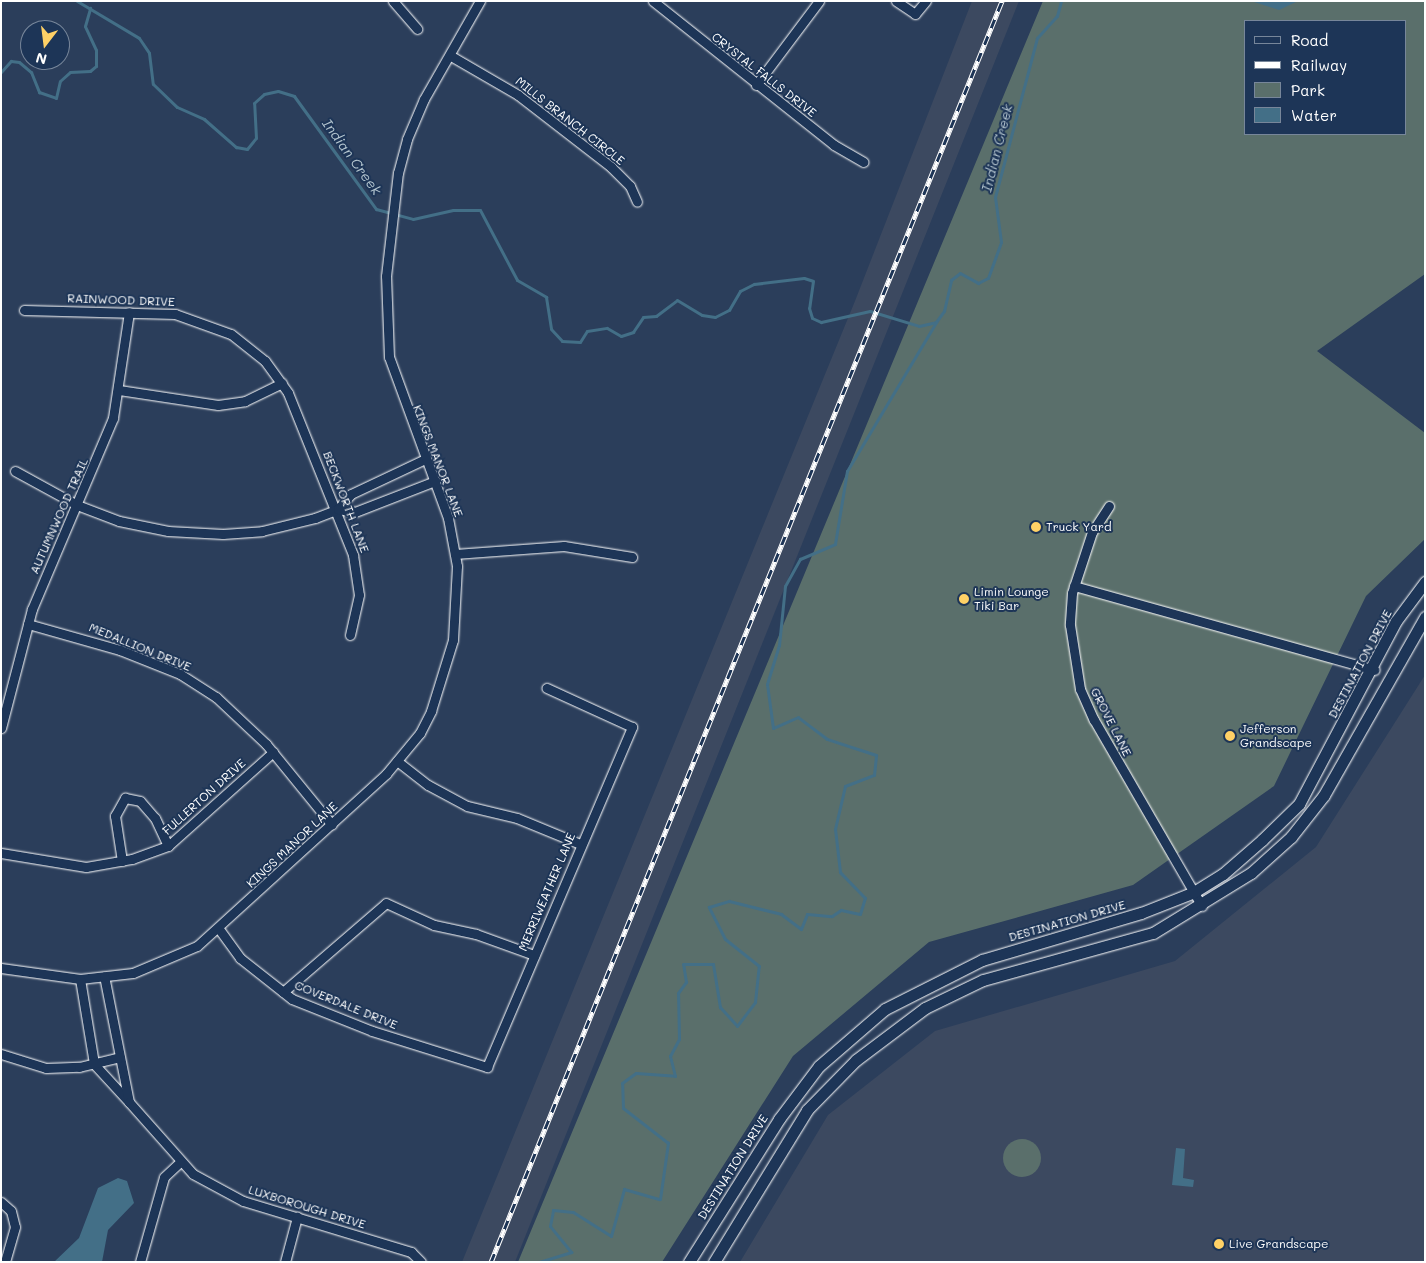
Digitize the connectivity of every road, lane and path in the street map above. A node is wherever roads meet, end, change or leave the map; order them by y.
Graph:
1 (392, 1) edge
2 (480, 1) edge
3 (653, 1) edge
4 (819, 1) edge
5 (896, 1) edge
6 (926, 1) edge
7 (417, 29) dead end
8 (450, 56) junction
9 (756, 85) junction
10 (864, 162) dead end
11 (637, 202) dead end
12 (24, 310) dead end
13 (129, 312) junction
14 (282, 383) junction
15 (119, 390) junction
16 (426, 459) junction
17 (15, 471) dead end
18 (435, 481) junction
19 (77, 506) junction
20 (1109, 506) dead end
21 (338, 509) junction
22 (455, 554) junction
23 (632, 557) dead end
24 (1425, 582) edge
25 (1074, 586) junction
26 (1425, 617) edge
27 (28, 624) junction
28 (350, 635) dead end
29 (1374, 670) junction
30 (547, 688) dead end
31 (1, 728) edge
32 (273, 752) junction
33 (398, 761) junction
34 (332, 825) junction
35 (580, 844) junction
36 (168, 846) junction
37 (1, 853) edge
38 (122, 861) junction
39 (1194, 892) junction
40 (1202, 906) junction
41 (219, 929) junction
42 (534, 955) junction
43 (1, 968) edge
44 (104, 976) junction
45 (80, 979) junction
46 (919, 990) junction
47 (283, 992) junction
48 (925, 1008) junction
49 (1, 1054) edge
50 (120, 1057) junction
51 (94, 1064) junction
52 (487, 1067) joint
53 (129, 1102) junction
54 (180, 1162) junction
55 (1, 1202) edge
56 (297, 1217) junction
57 (421, 1261) edge
58 (6, 1262) edge
59 (140, 1262) edge
60 (285, 1262) edge
61 (690, 1262) edge
62 (714, 1262) edge

1 - 7 street
2 - 8 street, KINGS MANOR LANE
3 - 9 street, CRYSTAL FALLS DRIVE
4 - 9 street
5 - 6 street
8 - 11 street, MILLS BRANCH CIRCLE
8 - 16 street, KINGS MANOR LANE
9 - 10 street, CRYSTAL FALLS DRIVE
12 - 13 street, RAINWOOD DRIVE
13 - 14 street, RAINWOOD DRIVE
13 - 15 street, AUTUMNWOOD TRAIL
14 - 15 street
14 - 21 street, BECKWORTH LANE
15 - 19 street, AUTUMNWOOD TRAIL
16 - 18 street, KINGS MANOR LANE
16 - 21 street
17 - 19 street
18 - 21 street
18 - 22 street, KINGS MANOR LANE
19 - 21 street
19 - 27 street, AUTUMNWOOD TRAIL
20 - 25 street, GROVE LANE
21 - 28 street, BECKWORTH LANE
22 - 23 street
22 - 33 street, KINGS MANOR LANE
24 - 29 street, DESTINATION DRIVE
25 - 29 street
25 - 39 street, GROVE LANE
26 - 40 street
27 - 31 street, AUTUMNWOOD TRAIL
27 - 32 street, MEDALLION DRIVE
29 - 39 street, DESTINATION DRIVE
30 - 35 street, MERRIWEATHER LANE
32 - 34 street, MEDALLION DRIVE
32 - 36 street, FULLERTON DRIVE
33 - 34 street, KINGS MANOR LANE
33 - 35 street
34 - 41 street, KINGS MANOR LANE
35 - 42 street, MERRIWEATHER LANE
36 - 38 street, FULLERTON DRIVE
36 - 38 street
37 - 38 street, FULLERTON DRIVE
39 - 40 street, GROVE LANE
39 - 46 street, DESTINATION DRIVE
40 - 48 street
41 - 44 street, KINGS MANOR LANE
41 - 47 street, COVERDALE DRIVE
42 - 47 street
42 - 52 street, MERRIWEATHER LANE
43 - 45 street, KINGS MANOR LANE
44 - 45 street, KINGS MANOR LANE
44 - 50 street, LUXBOROUGH DRIVE
45 - 51 street
46 - 48 street
46 - 61 street, DESTINATION DRIVE
47 - 52 street, COVERDALE DRIVE
48 - 62 street
49 - 51 street
50 - 51 street
50 - 53 street, LUXBOROUGH DRIVE
51 - 53 street, LUXBOROUGH DRIVE
53 - 54 street, LUXBOROUGH DRIVE
54 - 56 street, LUXBOROUGH DRIVE
54 - 59 street
55 - 58 street
56 - 57 street, LUXBOROUGH DRIVE
56 - 60 street

